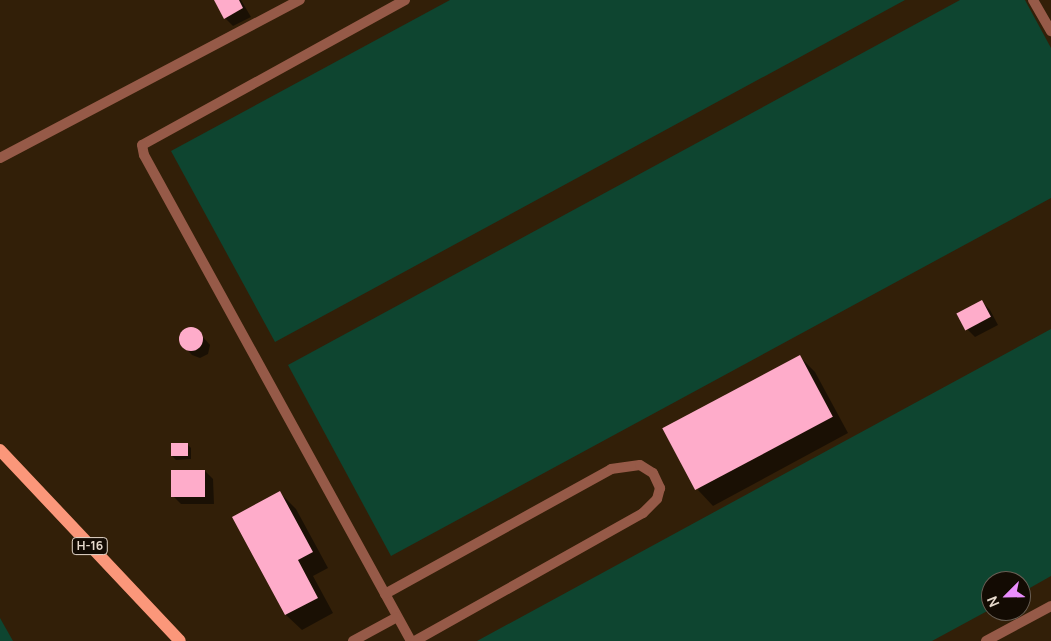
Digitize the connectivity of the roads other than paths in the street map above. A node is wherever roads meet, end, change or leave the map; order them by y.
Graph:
1 (300, 0) edge
2 (405, 0) edge
3 (1033, 0) edge
4 (1048, 18) edge
5 (1051, 31) edge
6 (0, 158) edge
7 (0, 450) edge
8 (386, 594) junction
9 (1051, 606) edge
10 (397, 617) junction
11 (180, 641) edge
12 (353, 641) edge
13 (411, 641) edge
14 (415, 641) edge
15 (986, 641) edge

1 - 6 lane
2 - 8 lane
3 - 4 lane
4 - 5 lane
7 - 11 main road, Н-16
8 - 10 lane
8 - 14 lane
9 - 15 lane
10 - 12 lane
10 - 13 lane

